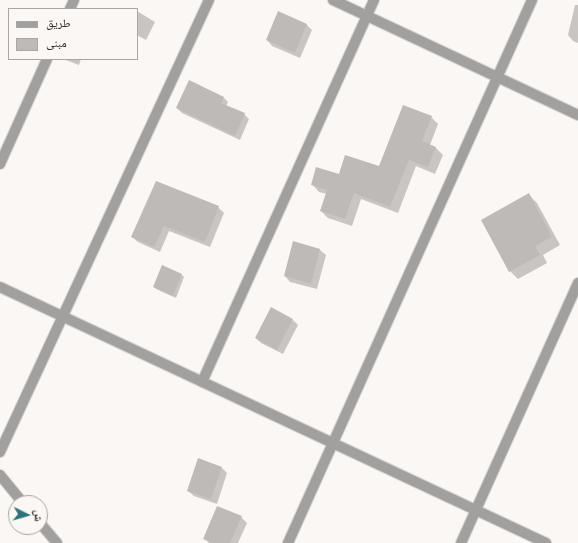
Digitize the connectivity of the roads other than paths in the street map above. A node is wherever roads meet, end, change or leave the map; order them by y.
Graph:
1 (209, 0) edge
2 (333, 0) edge
3 (374, 0) edge
4 (532, 0) edge
5 (367, 16) junction
6 (47, 60) edge
7 (498, 77) junction
8 (578, 115) edge
9 (0, 164) edge
10 (578, 283) edge
11 (0, 287) edge
12 (62, 316) junction
13 (202, 382) junction
14 (333, 443) junction
15 (0, 452) edge
16 (0, 475) edge
17 (16, 495) edge
18 (476, 510) junction
19 (48, 532) edge
20 (57, 543) edge
21 (288, 543) edge
22 (461, 543) edge
23 (546, 543) edge

1 - 12 street
2 - 5 street
3 - 5 street
4 - 7 street
5 - 7 street
5 - 13 street
6 - 9 street
7 - 8 street
7 - 14 street
10 - 18 street
11 - 12 street
12 - 13 street
12 - 15 street
13 - 14 street
14 - 18 street
14 - 21 street
16 - 17 street
18 - 22 street
18 - 23 street
19 - 20 street

